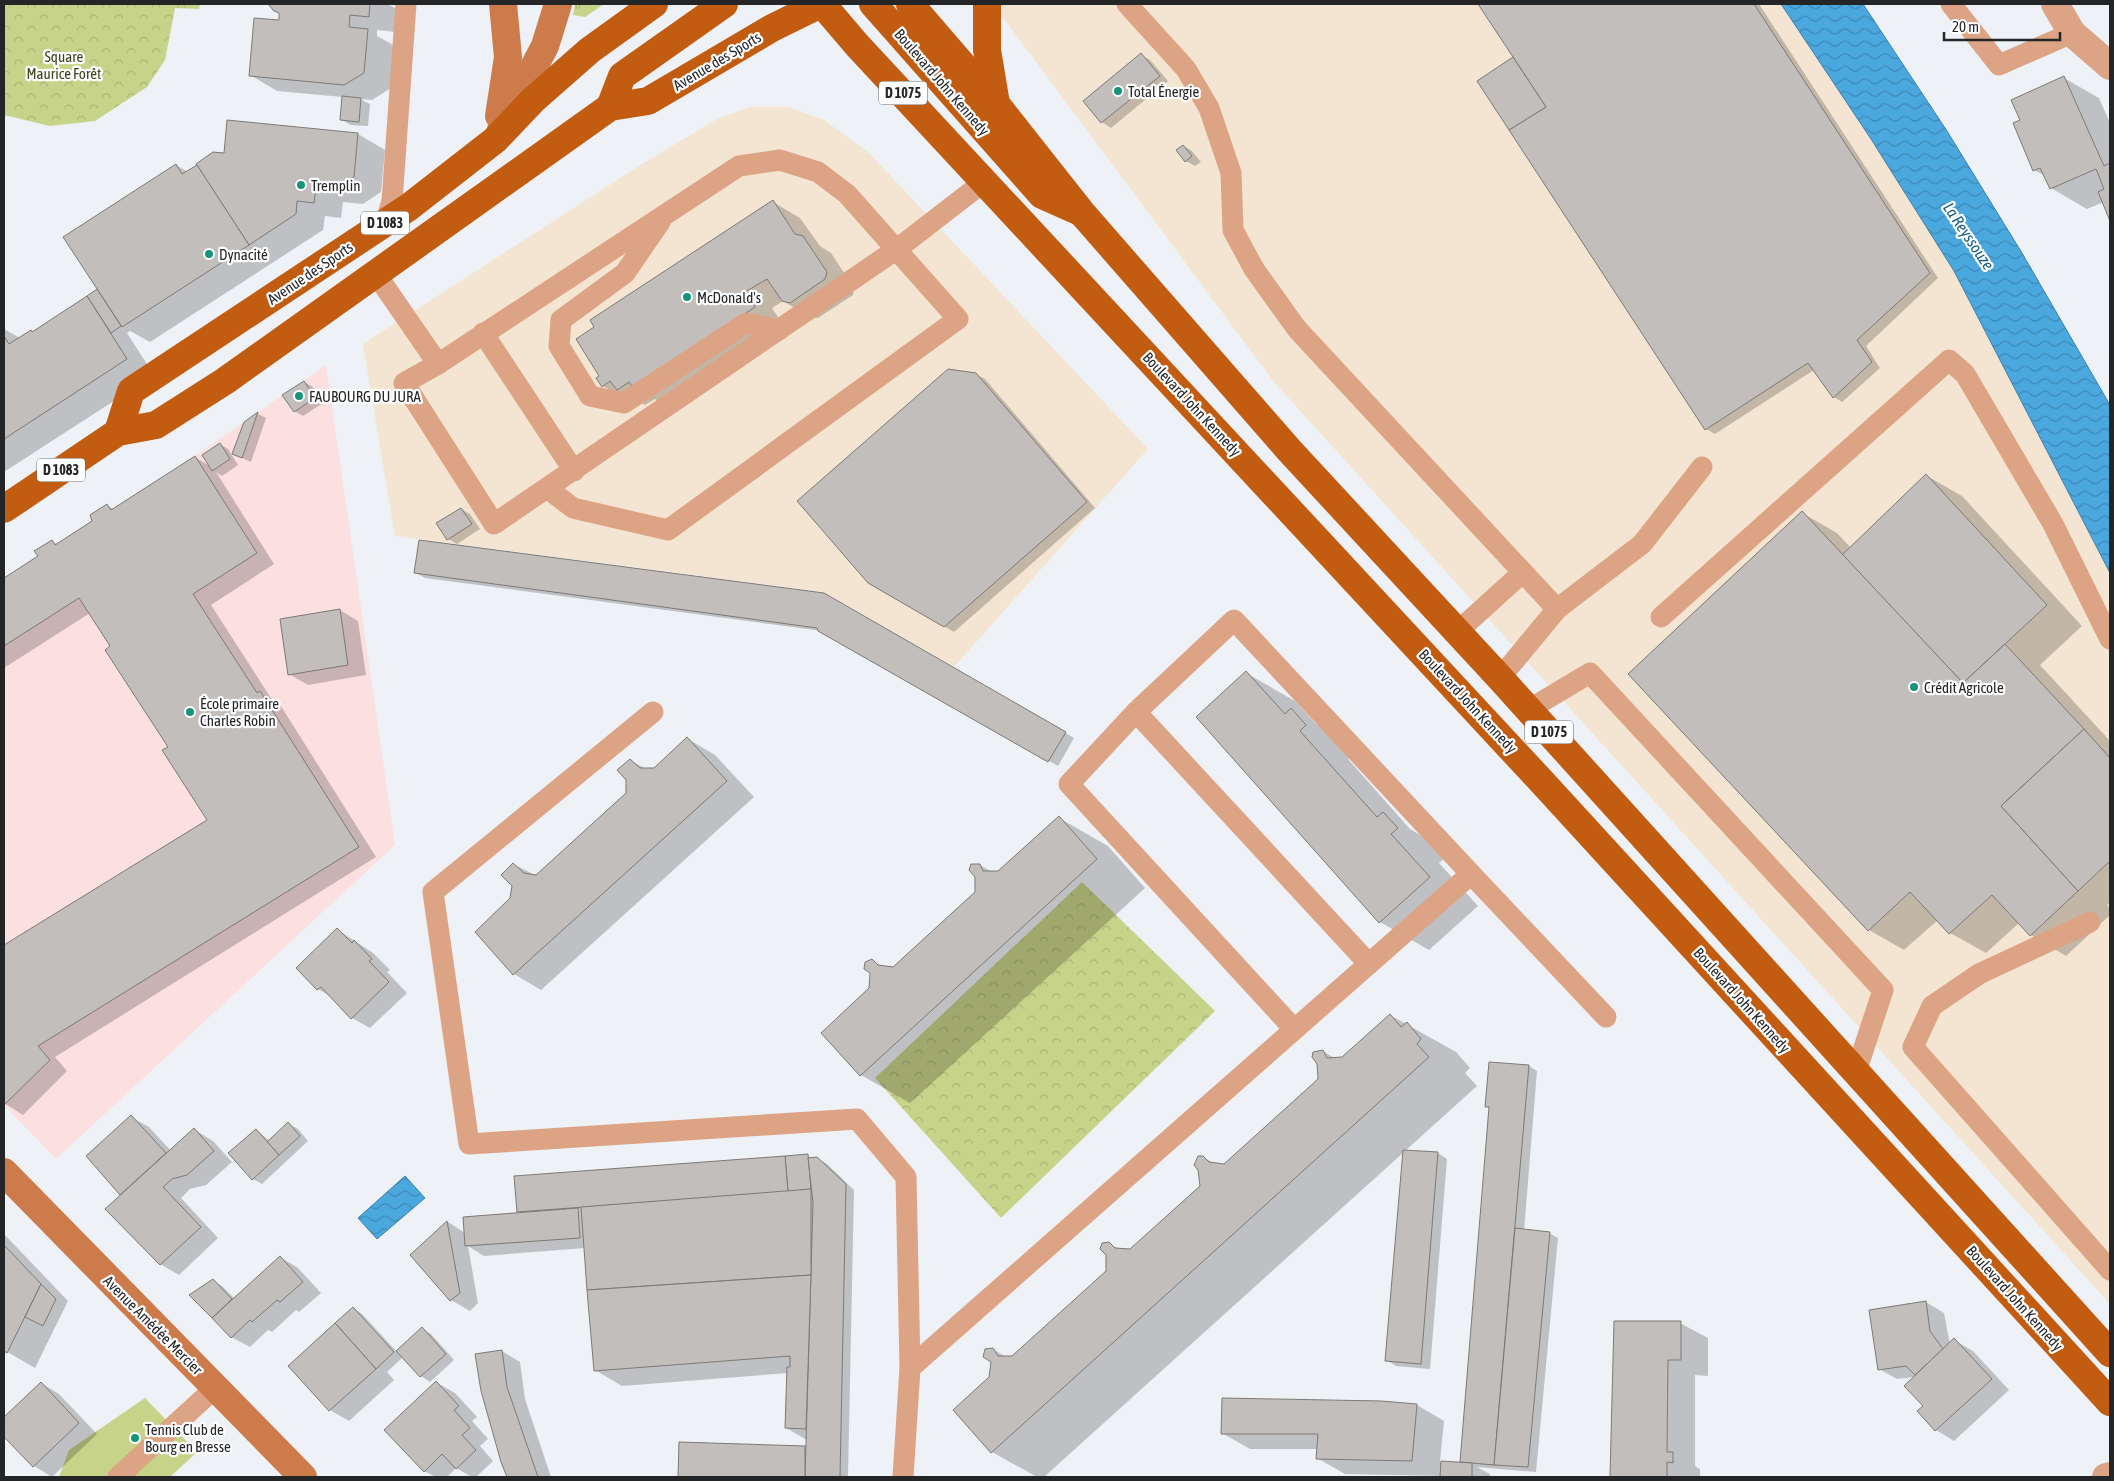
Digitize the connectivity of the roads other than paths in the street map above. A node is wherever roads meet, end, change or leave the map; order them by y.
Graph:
1 (406, 4) edge
2 (503, 4) edge
3 (558, 4) edge
4 (654, 4) edge
5 (724, 4) edge
6 (821, 4) edge
7 (873, 4) edge
8 (910, 4) edge
9 (987, 4) edge
10 (1127, 4) edge
11 (1951, 4) edge
12 (2054, 4) edge
13 (2072, 34) junction
14 (2110, 66) edge
15 (996, 104) junction
16 (610, 107) junction
17 (495, 140) junction
18 (985, 181) junction
19 (1082, 213) junction
20 (666, 214) junction
21 (386, 222) junction
22 (896, 250) junction
23 (376, 274) junction
24 (779, 330) junction
25 (482, 333) junction
26 (438, 364) junction
27 (118, 432) junction
28 (1702, 467) dead end
29 (574, 471) junction
30 (547, 488) junction
31 (4, 509) edge
32 (1522, 573) junction
33 (1557, 609) junction
34 (1660, 617) dead end
35 (1457, 632) junction
36 (2110, 640) edge
37 (1500, 678) junction
38 (1528, 710) junction
39 (652, 712) dead end
40 (1136, 712) junction
41 (1471, 874) junction
42 (2090, 922) dead end
43 (1369, 964) junction
44 (1606, 1017) dead end
45 (1294, 1029) junction
46 (1856, 1072) junction
47 (4, 1172) edge
48 (2110, 1270) edge
49 (2110, 1353) edge
50 (910, 1368) junction
51 (215, 1388) junction
52 (2110, 1402) edge
53 (2110, 1476) edge
54 (118, 1477) edge
55 (303, 1477) edge
56 (903, 1477) edge
57 (2106, 1477) edge

1 - 21 lane
2 - 17 main road
3 - 17 main road
4 - 17 main road, Avenue des Sports / D 1083
5 - 16 main road
6 - 16 main road, Avenue des Sports / D 1083
6 - 18 main road, Boulevard John Kennedy / D 1075
7 - 19 main road, Boulevard John Kennedy
8 - 15 main road, Boulevard John Kennedy / D 1075
9 - 15 main road
10 - 32 lane
11 - 13 lane
12 - 13 street
13 - 14 street
15 - 19 main road, Boulevard John Kennedy / D 1075
16 - 23 main road, Avenue des Sports / D 1083
17 - 21 main road, Avenue des Sports / D 1083
18 - 22 lane
18 - 52 main road, Boulevard John Kennedy / D 1075
19 - 35 main road, Boulevard John Kennedy / D 1075
20 - 22 lane
20 - 24 lane
20 - 25 lane
21 - 27 main road, Avenue des Sports / D 1083
22 - 24 lane
22 - 30 lane
23 - 26 lane
23 - 27 main road, Avenue des Sports / D 1083
24 - 29 lane
25 - 26 lane
25 - 29 lane
26 - 30 lane
27 - 31 main road, Avenue des Sports / D 1083
28 - 33 lane
29 - 30 lane
32 - 33 lane
32 - 35 lane
33 - 37 lane
34 - 36 lane
35 - 37 main road, Boulevard John Kennedy / D 1075
37 - 38 main road, Boulevard John Kennedy / D 1075
38 - 46 main road, Boulevard John Kennedy / D 1075
38 - 46 lane
39 - 50 lane
40 - 41 lane
40 - 43 lane
40 - 45 lane
41 - 43 lane
41 - 44 lane
42 - 48 lane
43 - 45 lane
45 - 50 lane
46 - 49 main road, Boulevard John Kennedy / D 1075
47 - 51 main road, Avenue Amédée Mercier
50 - 56 lane
51 - 54 lane
51 - 55 main road, Avenue Amédée Mercier
53 - 57 street

